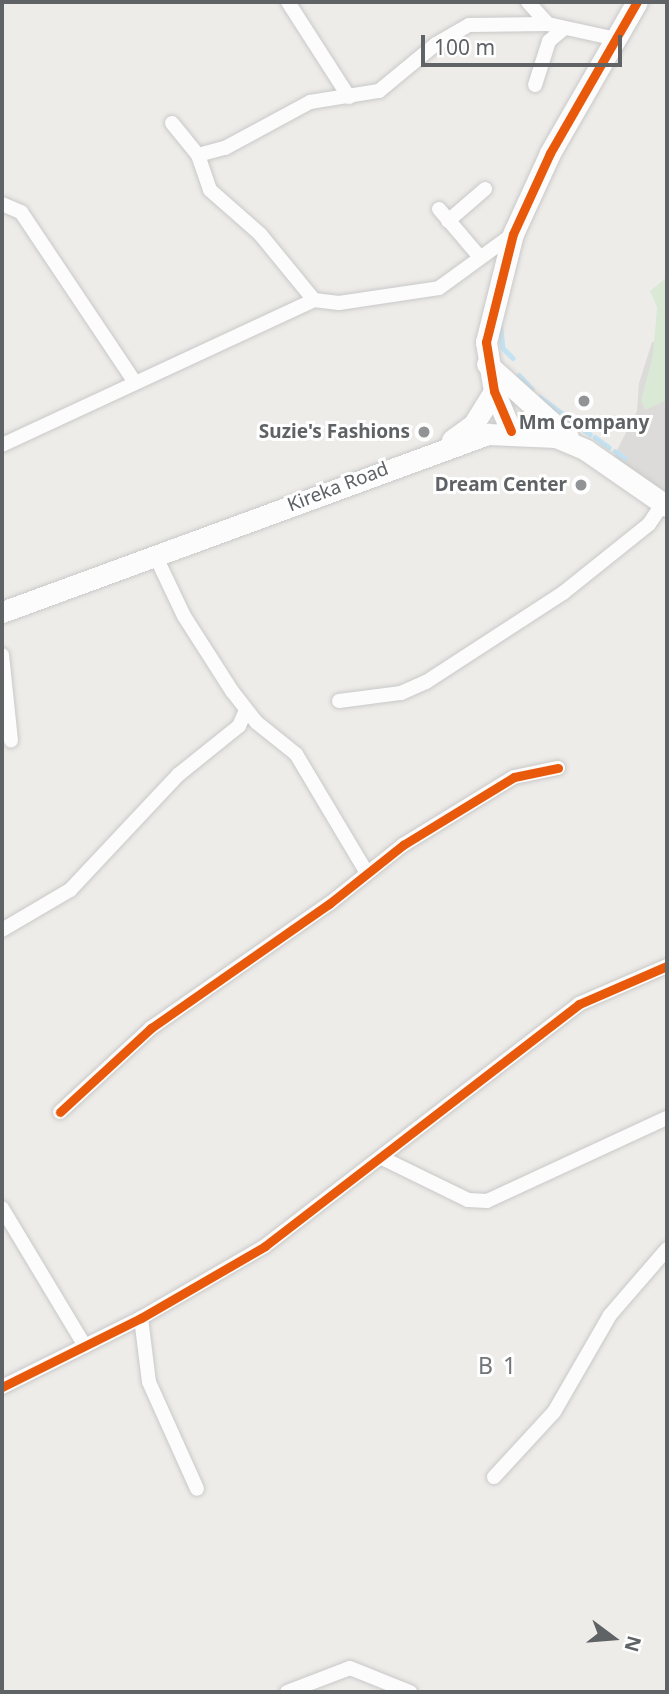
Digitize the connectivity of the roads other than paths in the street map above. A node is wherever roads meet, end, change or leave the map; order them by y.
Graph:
1 (288, 2) edge
2 (528, 2) edge
3 (633, 4) edge
4 (555, 27) junction
5 (616, 39) junction
6 (535, 85) dead end
7 (349, 97) junction
8 (172, 122) dead end
9 (198, 155) junction
10 (485, 189) dead end
11 (2, 204) edge
12 (513, 234) junction
13 (480, 256) junction
14 (314, 300) junction
15 (487, 364) junction
16 (133, 379) junction
17 (494, 391) junction
18 (511, 431) junction
19 (2, 444) edge
20 (439, 449) junction
21 (586, 450) junction
22 (665, 504) edge
23 (156, 557) junction
24 (2, 612) edge
25 (2, 656) edge
26 (339, 701) dead end
27 (246, 710) junction
28 (11, 741) dead end
29 (558, 768) dead end
30 (367, 873) junction
31 (2, 930) edge
32 (667, 966) edge
33 (60, 1112) dead end
34 (667, 1118) edge
35 (382, 1158) junction
36 (2, 1208) edge
37 (667, 1249) edge
38 (141, 1318) junction
39 (85, 1346) junction
40 (2, 1387) edge
41 (494, 1477) dead end
42 (197, 1489) dead end
43 (287, 1692) edge
44 (410, 1692) edge

1 - 7 street
2 - 4 street
3 - 5 main road
4 - 5 street
4 - 6 street
4 - 7 street
5 - 12 main road
7 - 9 street
8 - 9 street
9 - 14 street
10 - 13 street
11 - 16 street
12 - 13 street
12 - 15 main road
13 - 14 street
14 - 16 street
15 - 17 main road
15 - 21 main road
16 - 19 street
17 - 18 main road
17 - 20 main road
18 - 20 main road, Kireka Road
18 - 21 main road, Kireka Road
20 - 23 main road, Kireka Road
21 - 22 main road, Kireka Road
22 - 26 street
23 - 24 main road, Kireka Road
23 - 27 street
25 - 28 street
27 - 30 street
27 - 31 street
29 - 30 street
30 - 33 street
32 - 35 street
34 - 35 street
35 - 38 street
36 - 39 street
37 - 41 street
38 - 39 street
38 - 42 street
39 - 40 street
43 - 44 street

